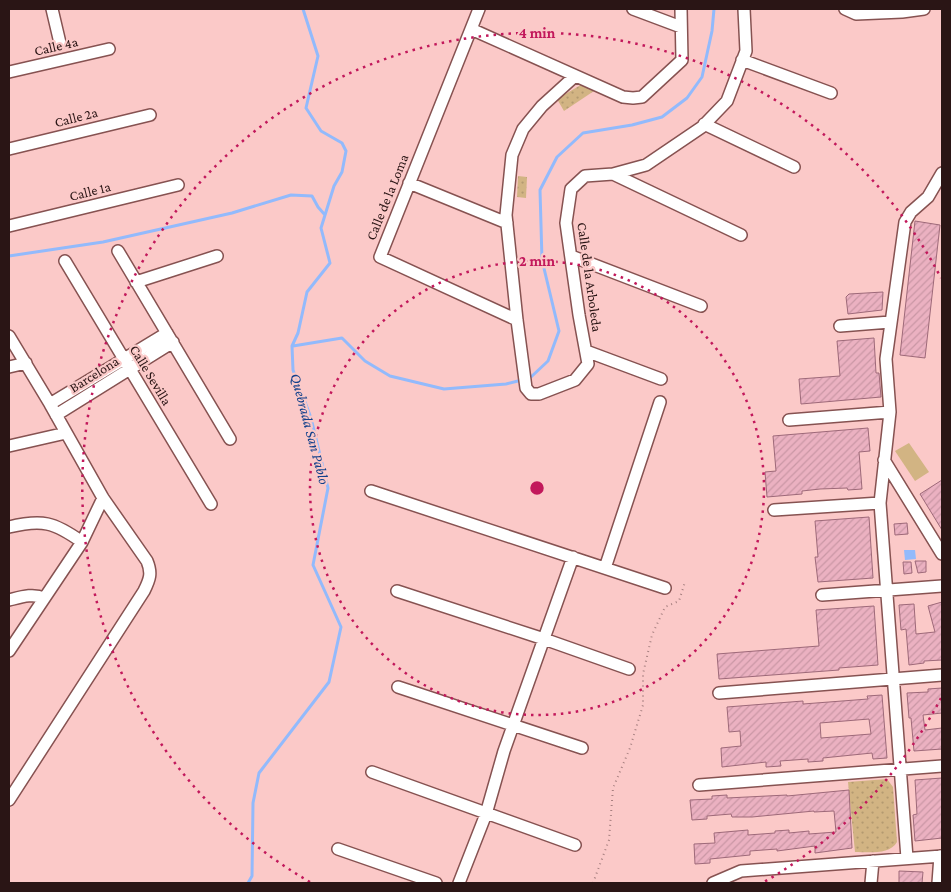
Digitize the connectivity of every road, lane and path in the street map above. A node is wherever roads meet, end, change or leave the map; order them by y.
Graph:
1 (52, 9) edge
2 (479, 9) edge
3 (633, 9) edge
4 (681, 9) edge
5 (744, 9) edge
6 (845, 9) edge
7 (924, 9) edge
8 (681, 27) junction
9 (471, 29) junction
10 (60, 43) dead end
11 (109, 49) dead end
12 (742, 60) junction
13 (9, 72) edge
14 (576, 76) junction
15 (832, 93) dead end
16 (150, 115) dead end
17 (704, 124) junction
18 (9, 149) edge
19 (794, 167) dead end
20 (942, 173) edge
21 (613, 174) junction
22 (409, 183) junction
23 (178, 185) dead end
24 (507, 223) junction
25 (9, 226) edge
26 (741, 235) dead end
27 (118, 251) dead end
28 (217, 256) dead end
29 (571, 256) junction
30 (65, 261) dead end
31 (136, 282) junction
32 (701, 306) dead end
33 (517, 320) junction
34 (890, 322) junction
35 (840, 326) dead end
36 (9, 336) edge
37 (170, 337) junction
38 (586, 351) junction
39 (26, 364) junction
40 (127, 364) junction
41 (9, 367) edge
42 (661, 379) dead end
43 (660, 402) dead end
44 (50, 404) junction
45 (890, 412) junction
46 (56, 415) junction
47 (788, 420) dead end
48 (66, 433) junction
49 (230, 439) dead end
50 (9, 446) edge
51 (884, 460) junction
52 (371, 491) dead end
53 (102, 498) junction
54 (880, 503) junction
55 (211, 504) dead end
56 (774, 510) dead end
57 (9, 527) edge
58 (82, 542) junction
59 (942, 554) edge
60 (572, 557) junction
61 (605, 568) junction
62 (685, 582) dead end
63 (942, 586) edge
64 (665, 588) dead end
65 (887, 590) junction
66 (397, 591) dead end
67 (822, 595) dead end
68 (44, 598) junction
69 (9, 600) edge
70 (544, 639) junction
71 (9, 651) edge
72 (629, 669) dead end
73 (942, 675) edge
74 (894, 680) junction
75 (398, 687) dead end
76 (719, 693) dead end
77 (514, 726) junction
78 (582, 748) dead end
79 (942, 766) edge
80 (900, 769) junction
81 (372, 772) dead end
82 (699, 785) dead end
83 (9, 800) edge
84 (486, 814) junction
85 (575, 845) dead end
86 (338, 849) dead end
87 (941, 856) edge
88 (907, 858) junction
89 (873, 861) junction
90 (436, 883) edge
91 (460, 883) edge
92 (593, 883) edge
93 (713, 883) edge
94 (871, 883) edge
95 (938, 883) edge

1 - 10 street
2 - 9 street, Calle de la Loma
3 - 8 street
4 - 8 street
5 - 12 street, Calle de la Arboleda
6 - 7 street
8 - 14 street
9 - 14 street
9 - 22 street, Calle de la Loma
11 - 13 street, Calle 4a
12 - 15 street
12 - 17 street, Calle de la Arboleda
14 - 24 street
16 - 18 street, Calle 2a
17 - 19 street
17 - 21 street, Calle de la Arboleda
20 - 34 street
21 - 26 street
21 - 29 street, Calle de la Arboleda
22 - 24 street
22 - 33 street, Calle de la Loma
23 - 25 street, Calle 1a
24 - 33 street
27 - 31 street
28 - 31 street
29 - 32 street
29 - 38 street, Calle de la Arboleda
30 - 40 street, Calle Sevilla
31 - 37 street
33 - 38 street, Calle de la Arboleda
34 - 35 street
34 - 45 street
36 - 39 street
37 - 40 street, Barcelona
37 - 49 street
38 - 42 street
39 - 41 street
39 - 44 street
40 - 44 street, Barcelona
40 - 46 street, Barcelona
40 - 55 street, Calle Sevilla
43 - 61 street
44 - 46 street
45 - 47 street
45 - 51 street
46 - 48 street
48 - 50 street
48 - 53 street
51 - 54 street
51 - 59 street
52 - 60 street
53 - 58 street
53 - 83 street
54 - 56 street
54 - 65 street
57 - 58 street
58 - 68 street
60 - 61 street
60 - 70 street
61 - 64 street
62 - 92 path
63 - 65 street
65 - 67 street
65 - 74 street
66 - 70 street
68 - 69 street
68 - 71 street
70 - 72 street
70 - 77 street
73 - 74 street
74 - 76 street
74 - 80 street
75 - 77 street
77 - 78 street
77 - 84 street
79 - 80 street
80 - 82 street
80 - 88 street
81 - 84 street
84 - 85 street
84 - 91 street
86 - 90 street
87 - 88 street
87 - 95 street
88 - 89 street
89 - 93 street
89 - 94 street

